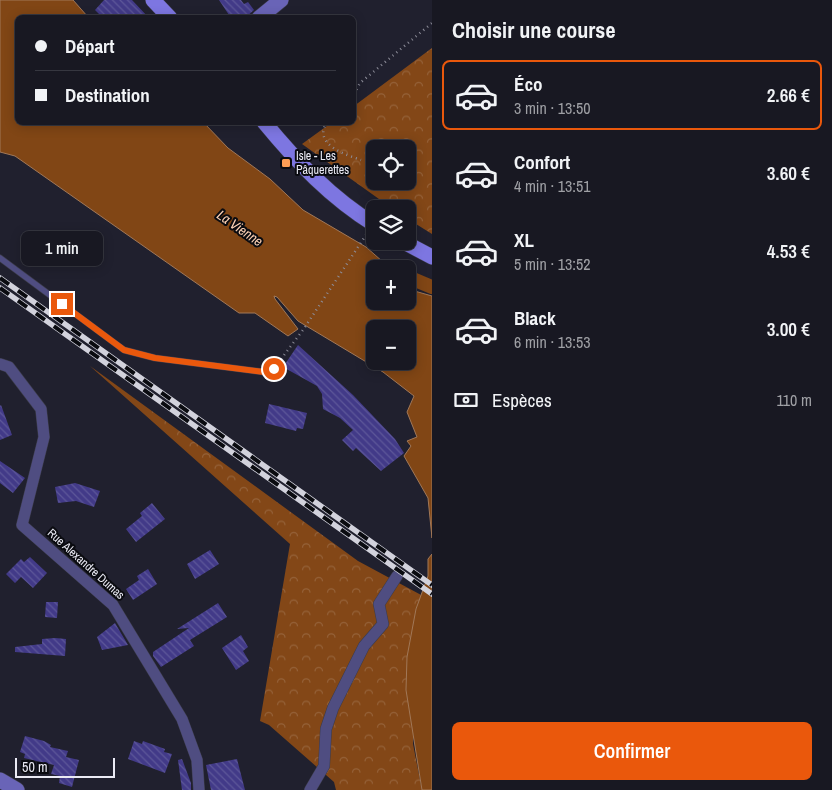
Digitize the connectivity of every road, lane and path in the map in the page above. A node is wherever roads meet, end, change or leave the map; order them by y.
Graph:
1 (153, 0) edge
2 (281, 0) edge
3 (167, 15) edge
4 (263, 15) edge
5 (432, 23) edge
6 (356, 90) edge
7 (267, 125) edge
8 (326, 125) edge
9 (361, 160) dead end
10 (366, 218) edge
11 (361, 243) dead end
12 (416, 249) edge
13 (0, 258) edge
14 (432, 258) edge
15 (0, 364) edge
16 (274, 369) joint
17 (397, 576) dead end
18 (0, 780) edge
19 (16, 790) edge
20 (199, 790) edge
21 (310, 790) edge

1 - 3 main road
2 - 4 main road
5 - 6 path
7 - 10 main road
8 - 9 path
11 - 16 path
12 - 14 main road
13 - 16 lane
15 - 20 street, Rue Alexandre Dumas
17 - 21 street
18 - 19 main road

